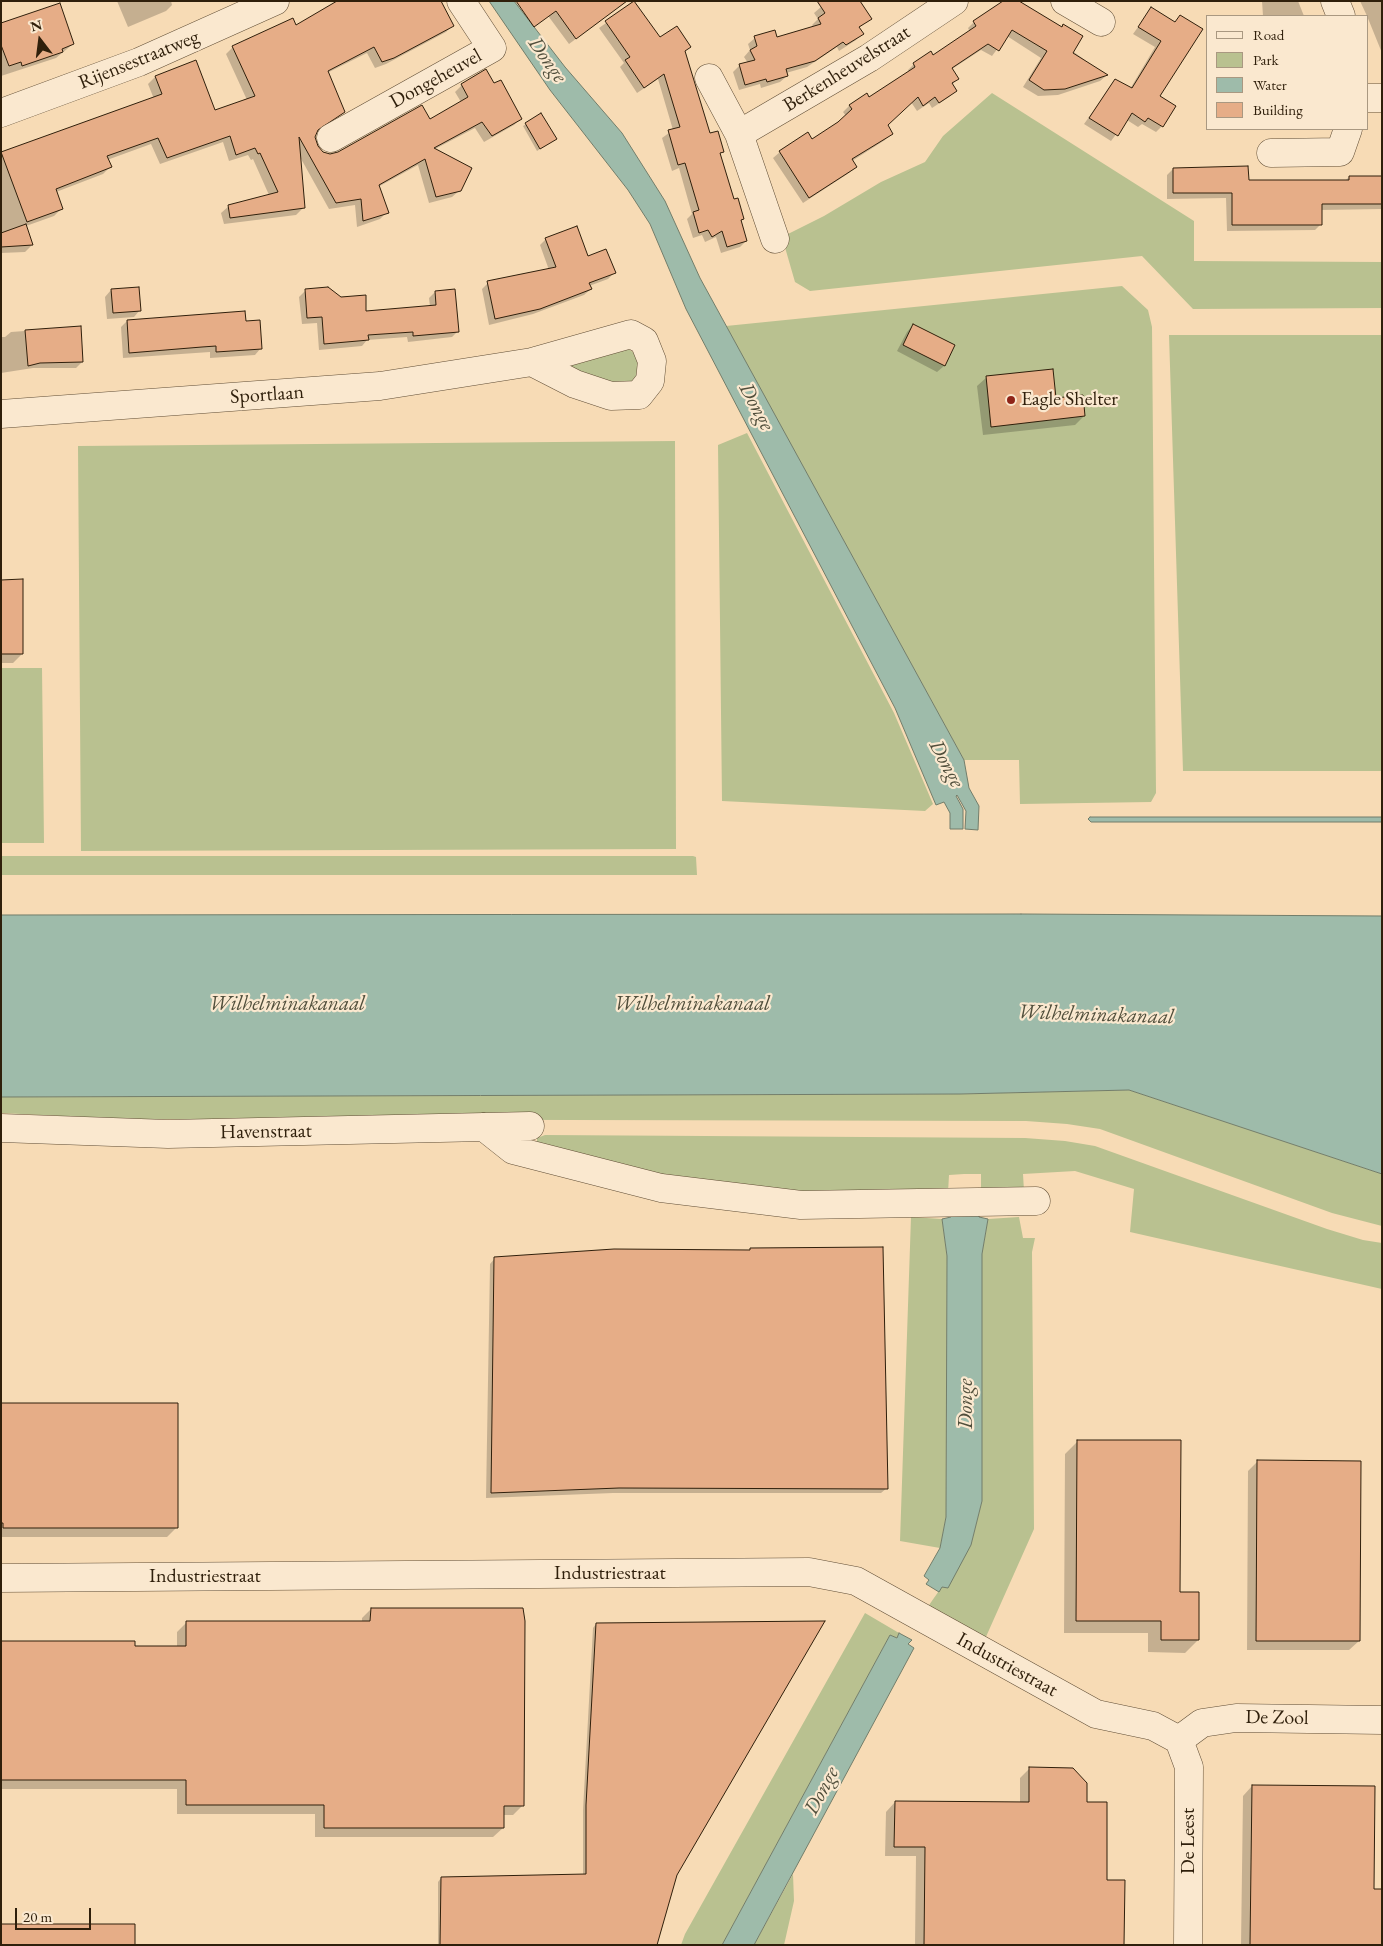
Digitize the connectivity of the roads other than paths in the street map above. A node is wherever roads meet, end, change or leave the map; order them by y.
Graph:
1 (275, 1) edge
2 (461, 1) edge
3 (954, 1) edge
4 (1065, 1) edge
5 (1335, 1) edge
6 (234, 11) edge
7 (1341, 15) edge
8 (1101, 22) dead end
9 (709, 78) dead end
10 (1368, 98) edge
11 (1382, 98) edge
12 (1, 113) edge
13 (1348, 130) edge
14 (739, 134) junction
15 (330, 138) dead end
16 (1272, 153) dead end
17 (775, 238) dead end
18 (532, 362) dead end
19 (1, 414) edge
20 (530, 1126) dead end
21 (484, 1127) junction
22 (1, 1128) edge
23 (1036, 1201) dead end
24 (1, 1578) edge
25 (1382, 1720) edge
26 (1179, 1740) junction
27 (1188, 1945) edge

1 - 6 street, Rijensestraatweg
2 - 15 street, Dongeheuvel
3 - 14 street, Berkenheuvelstraat
4 - 8 street
5 - 7 street
6 - 12 street, Rijensestraatweg
9 - 14 street
10 - 11 street
13 - 16 street
14 - 17 street
18 - 19 street, Sportlaan
20 - 21 street, Havenstraat
21 - 22 street, Havenstraat
21 - 23 street
24 - 26 street, Industriestraat
25 - 26 street, De Zool
26 - 27 street, De Leest

